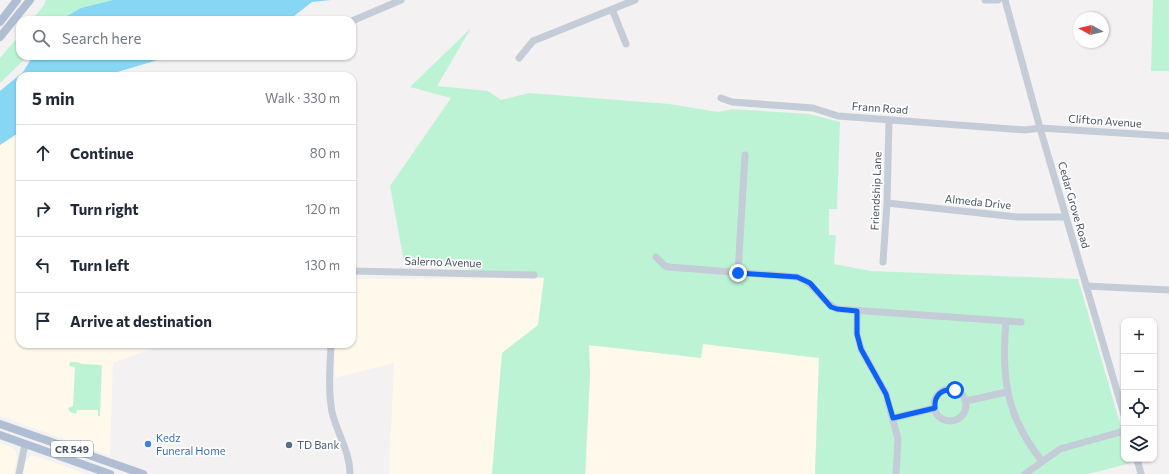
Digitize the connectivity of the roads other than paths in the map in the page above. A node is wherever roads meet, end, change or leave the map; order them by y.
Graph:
1 (17, 0) edge
2 (30, 0) edge
3 (401, 0) edge
4 (635, 0) edge
5 (985, 0) edge
6 (998, 0) edge
7 (1004, 0) edge
8 (612, 9) junction
9 (17, 16) edge
10 (16, 17) edge
11 (356, 19) edge
12 (0, 22) edge
13 (0, 37) edge
14 (626, 44) dead end
15 (519, 58) dead end
16 (721, 98) dead end
17 (889, 120) junction
18 (1040, 128) junction
19 (1169, 136) edge
20 (745, 155) dead end
21 (887, 203) junction
22 (1066, 217) junction
23 (656, 257) dead end
24 (883, 262) dead end
25 (356, 271) edge
26 (738, 273) junction
27 (534, 275) dead end
28 (1086, 286) junction
29 (1169, 290) edge
30 (857, 311) junction
31 (1006, 321) junction
32 (1021, 322) dead end
33 (331, 348) edge
34 (1007, 392) junction
35 (966, 402) junction
36 (1121, 405) edge
37 (935, 408) junction
38 (893, 418) junction
39 (0, 424) edge
40 (1121, 432) edge
41 (0, 435) edge
42 (25, 444) junction
43 (1042, 461) junction
44 (1138, 462) edge
45 (19, 474) edge
46 (110, 474) edge
47 (143, 474) edge
48 (350, 474) edge
49 (896, 474) edge
50 (1025, 474) edge
51 (1141, 474) edge

1 - 12 main road
2 - 9 main road
3 - 11 street
4 - 8 street
5 - 6 street
7 - 18 street, Cedar Grove Road
8 - 14 street
8 - 15 street
10 - 13 main road
16 - 17 street, Frann Road
17 - 18 street, Frann Road
17 - 21 street, Friendship Lane
18 - 19 street, Clifton Avenue
18 - 22 street, Cedar Grove Road
20 - 26 street
21 - 22 street, Almeda Drive
21 - 24 street, Friendship Lane
22 - 28 street, Cedar Grove Road
23 - 26 street
25 - 27 street, Salerno Avenue
26 - 30 street
28 - 29 street
28 - 36 street, Cedar Grove Road
30 - 31 street
30 - 38 street
31 - 32 street
31 - 34 street
33 - 48 street
34 - 35 street
34 - 43 street
35 - 37 street
35 - 37 street
37 - 38 street
38 - 49 street
39 - 47 main road, CR 549
40 - 43 street
41 - 42 main road, CR 549
42 - 45 street
42 - 46 main road, CR 549
43 - 50 street
44 - 51 street

